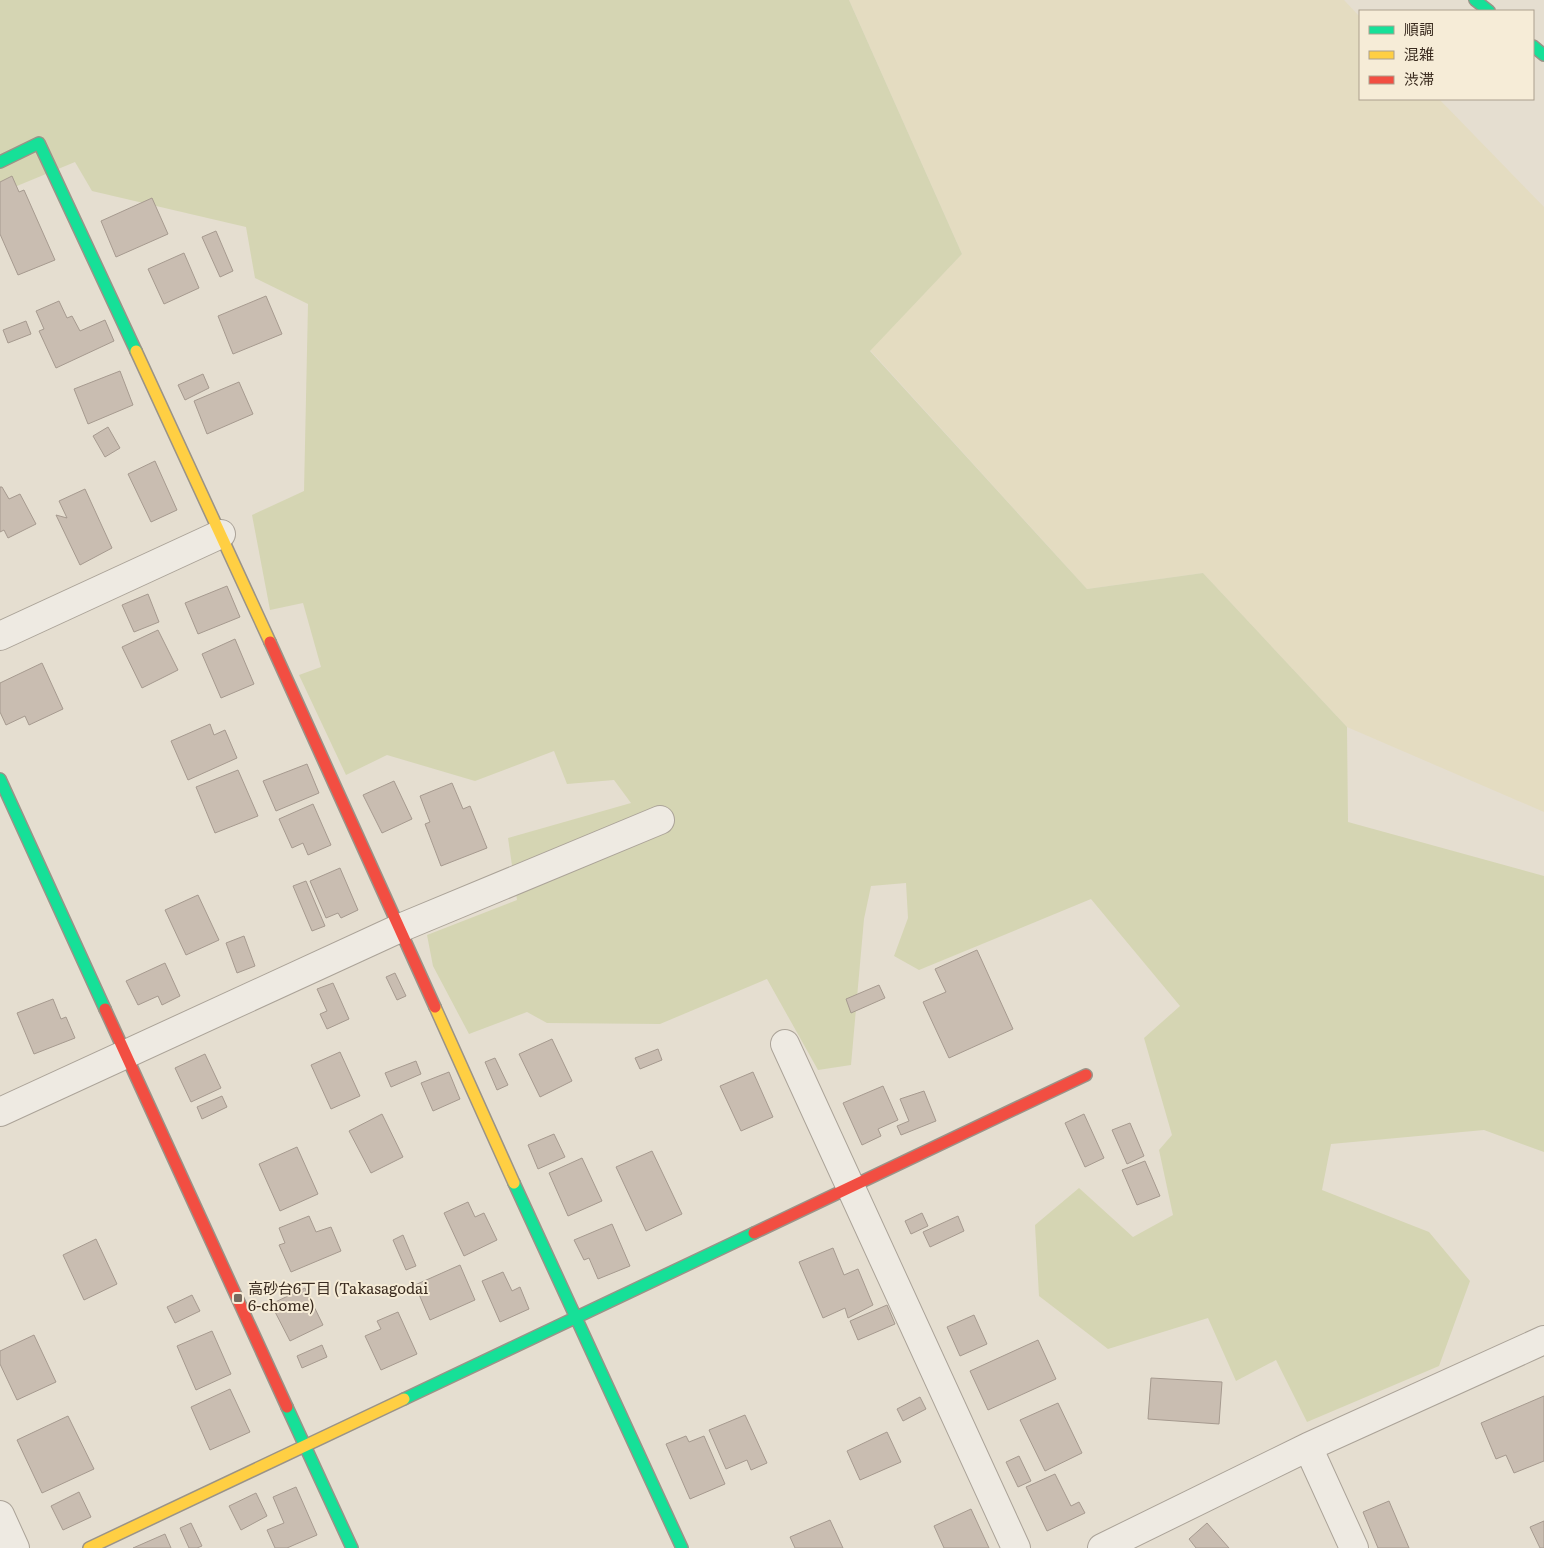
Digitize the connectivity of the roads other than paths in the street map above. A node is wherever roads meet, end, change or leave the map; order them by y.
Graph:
1 (1475, 0) edge
2 (1488, 10) edge
3 (1534, 47) edge
4 (1544, 55) edge
5 (0, 162) edge
6 (221, 534) junction
7 (0, 636) edge
8 (0, 779) edge
9 (660, 820) dead end
10 (400, 928) junction
11 (785, 1044) dead end
12 (126, 1053) junction
13 (1086, 1075) dead end
14 (0, 1112) edge
15 (850, 1186) junction
16 (575, 1316) junction
17 (1544, 1340) edge
18 (305, 1447) junction
19 (1308, 1447) junction
20 (0, 1515) edge
21 (15, 1548) edge
22 (90, 1548) edge
23 (352, 1548) edge
24 (682, 1548) edge
25 (1016, 1548) edge
26 (1102, 1548) edge
27 (1354, 1548) edge

1 - 2 street
3 - 4 street
5 - 6 street
6 - 7 street
6 - 10 street
8 - 12 street
9 - 10 street
10 - 12 street
10 - 16 street
11 - 15 street
12 - 14 street
12 - 18 street
13 - 15 street
15 - 16 street
15 - 25 street
16 - 18 street
16 - 24 street
17 - 19 street
18 - 22 street
18 - 23 street
19 - 26 street
19 - 27 street
20 - 21 street

